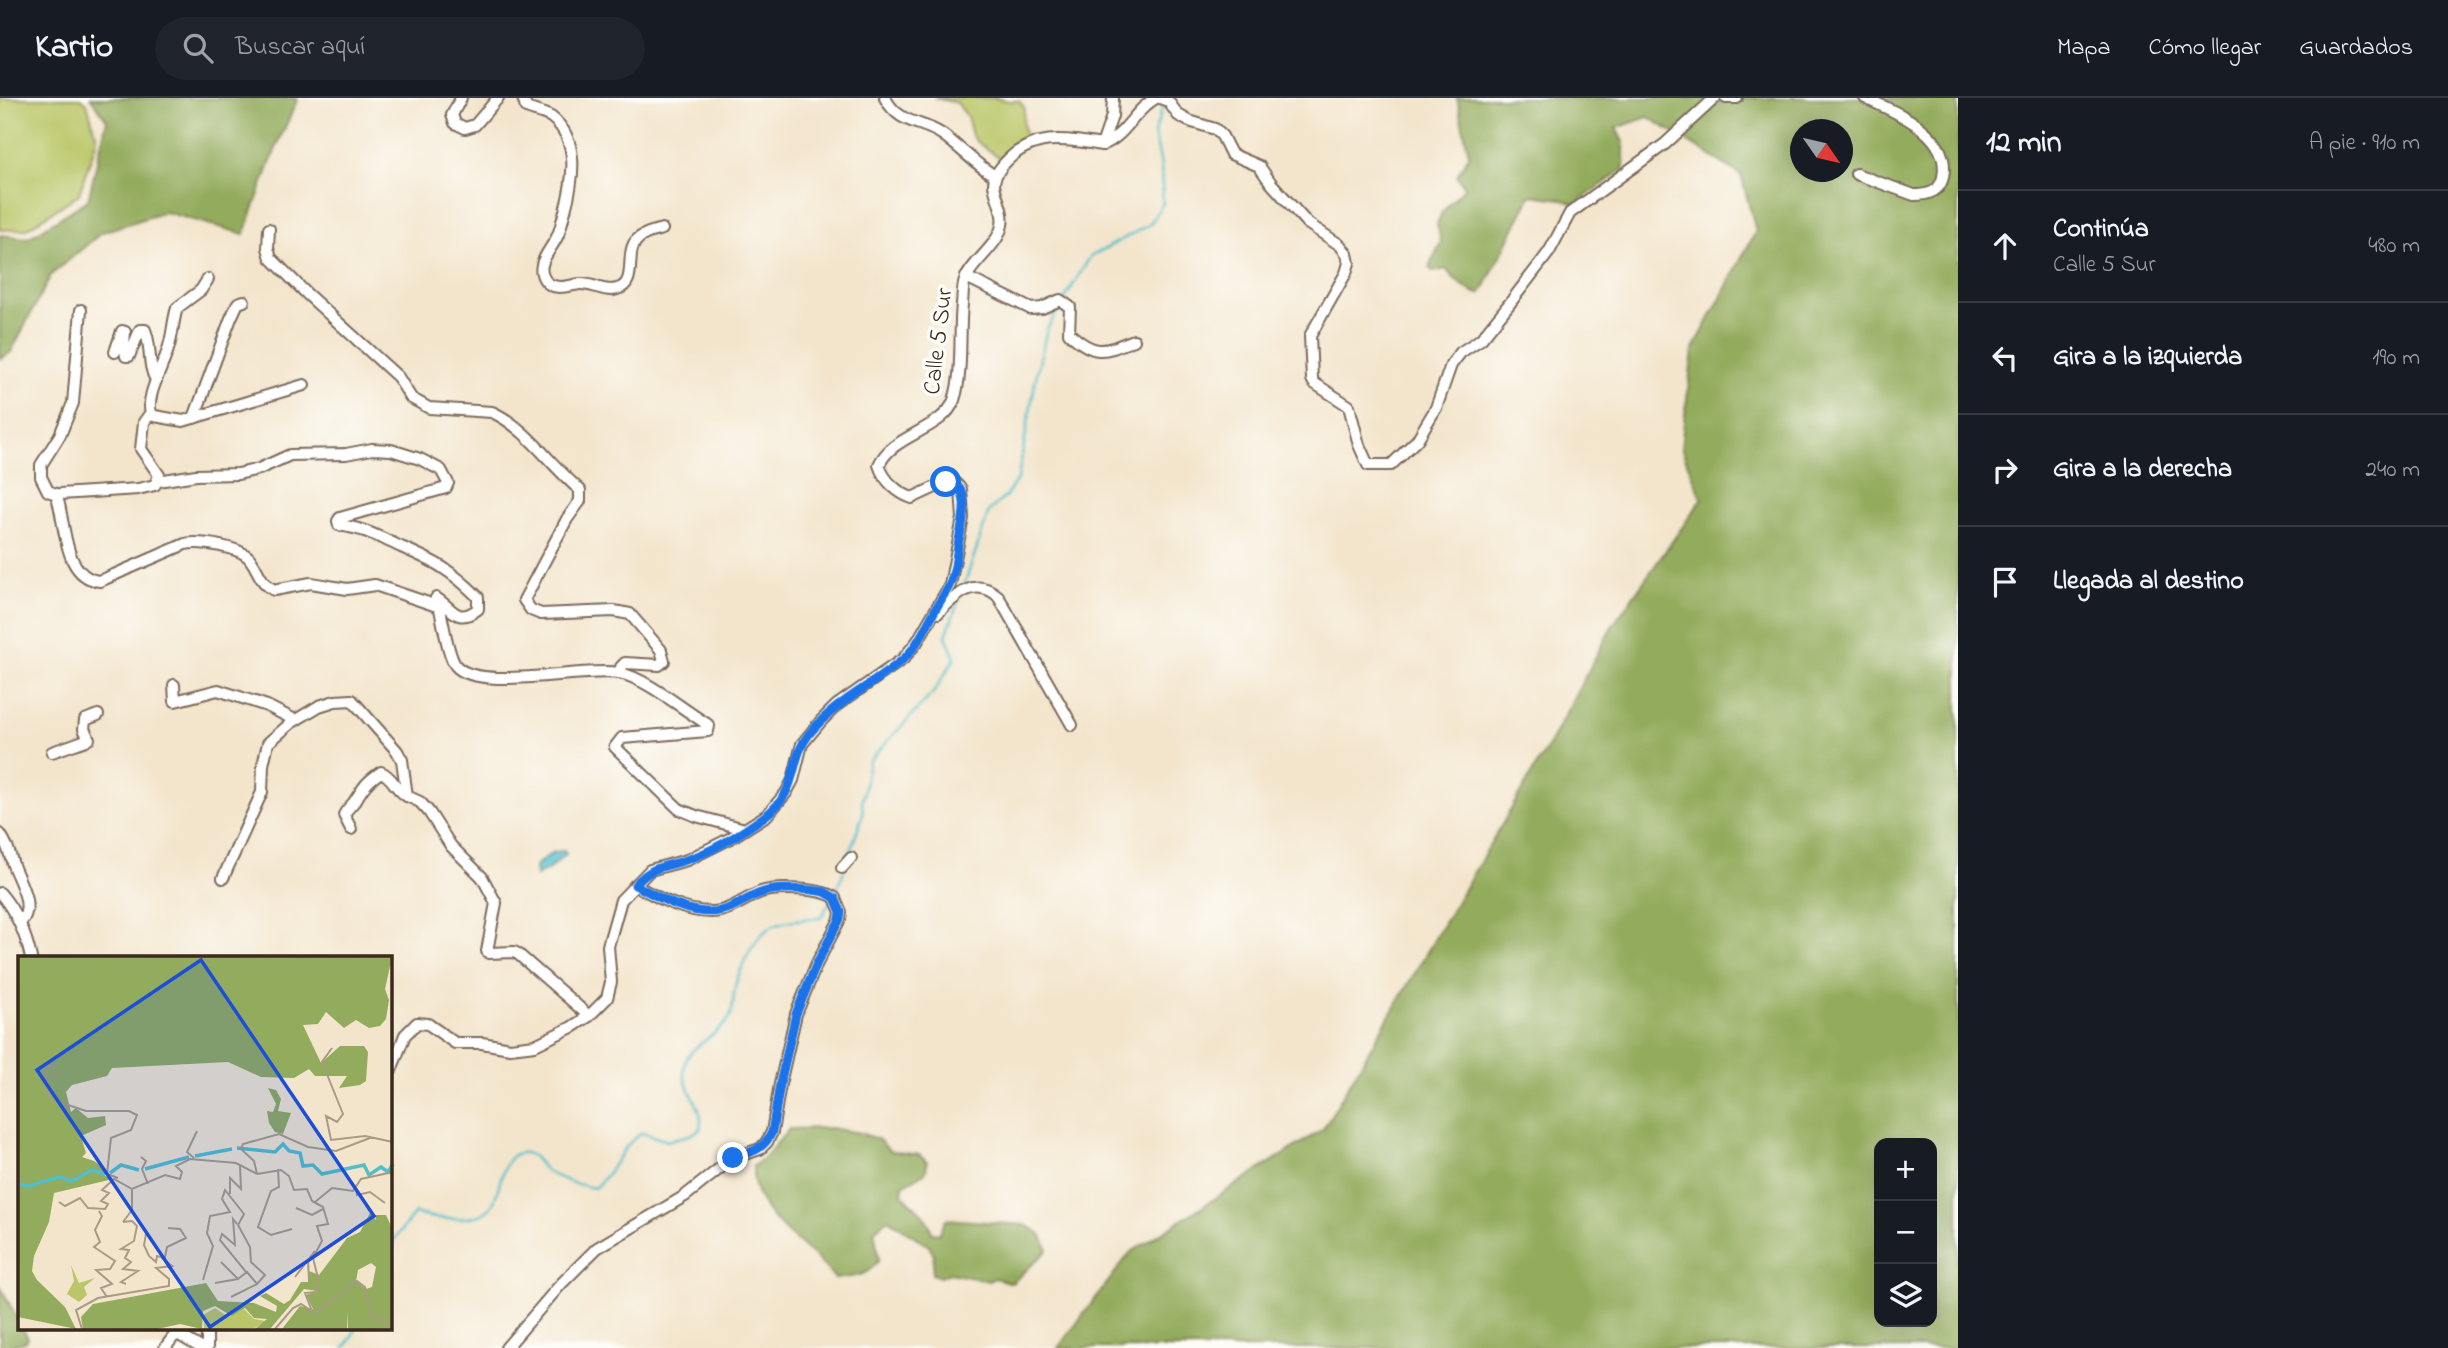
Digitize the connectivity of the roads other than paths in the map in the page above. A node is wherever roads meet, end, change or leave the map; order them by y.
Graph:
1 (461, 98) edge
2 (498, 98) edge
3 (523, 98) edge
4 (885, 98) edge
5 (1113, 98) edge
6 (1715, 98) edge
7 (1726, 98) edge
8 (1737, 98) edge
9 (1865, 98) edge
10 (1162, 99) edge
11 (1102, 145) junction
12 (1856, 174) dead end
13 (995, 176) junction
14 (269, 229) dead end
15 (662, 229) dead end
16 (966, 277) junction
17 (208, 279) dead end
18 (244, 301) dead end
19 (81, 310) dead end
20 (1135, 340) dead end
21 (115, 352) dead end
22 (156, 380) junction
23 (303, 385) dead end
24 (152, 415) junction
25 (194, 418) junction
26 (158, 481) junction
27 (59, 495) junction
28 (422, 600) junction
29 (932, 619) junction
30 (621, 673) junction
31 (174, 685) dead end
32 (98, 715) dead end
33 (295, 720) junction
34 (1072, 725) dead end
35 (52, 752) dead end
36 (407, 796) junction
37 (351, 829) dead end
38 (745, 829) junction
39 (0, 834) edge
40 (5, 847) edge
41 (851, 858) dead end
42 (842, 868) dead end
43 (223, 878) dead end
44 (635, 885) junction
45 (0, 893) edge
46 (20, 923) junction
47 (31, 956) edge
48 (589, 1016) junction
49 (392, 1068) edge
50 (209, 1330) edge
51 (164, 1348) edge
52 (201, 1348) edge
53 (207, 1348) edge
54 (506, 1348) edge

1 - 2 street
3 - 15 street
4 - 13 street
5 - 11 street
6 - 10 street
7 - 8 street
9 - 12 street
10 - 11 street
11 - 13 street
13 - 16 street, Calle 5 Sur
14 - 30 street
16 - 20 street
16 - 29 street, Calle 5 Sur
17 - 22 street
18 - 25 street
19 - 27 street
21 - 22 street
22 - 24 street
23 - 25 street
24 - 25 street
24 - 26 street
26 - 27 street
26 - 28 street
27 - 28 street
28 - 30 street
29 - 34 street
29 - 38 street, Calle 5 Sur
30 - 38 street
31 - 33 street
32 - 35 street
33 - 36 street
33 - 43 street
36 - 37 street
36 - 48 street
38 - 44 street, Calle 5 Sur
39 - 40 street
40 - 46 street
41 - 42 street
44 - 48 street
44 - 54 street
45 - 46 street
46 - 47 street
48 - 49 street
50 - 53 street
51 - 52 street

